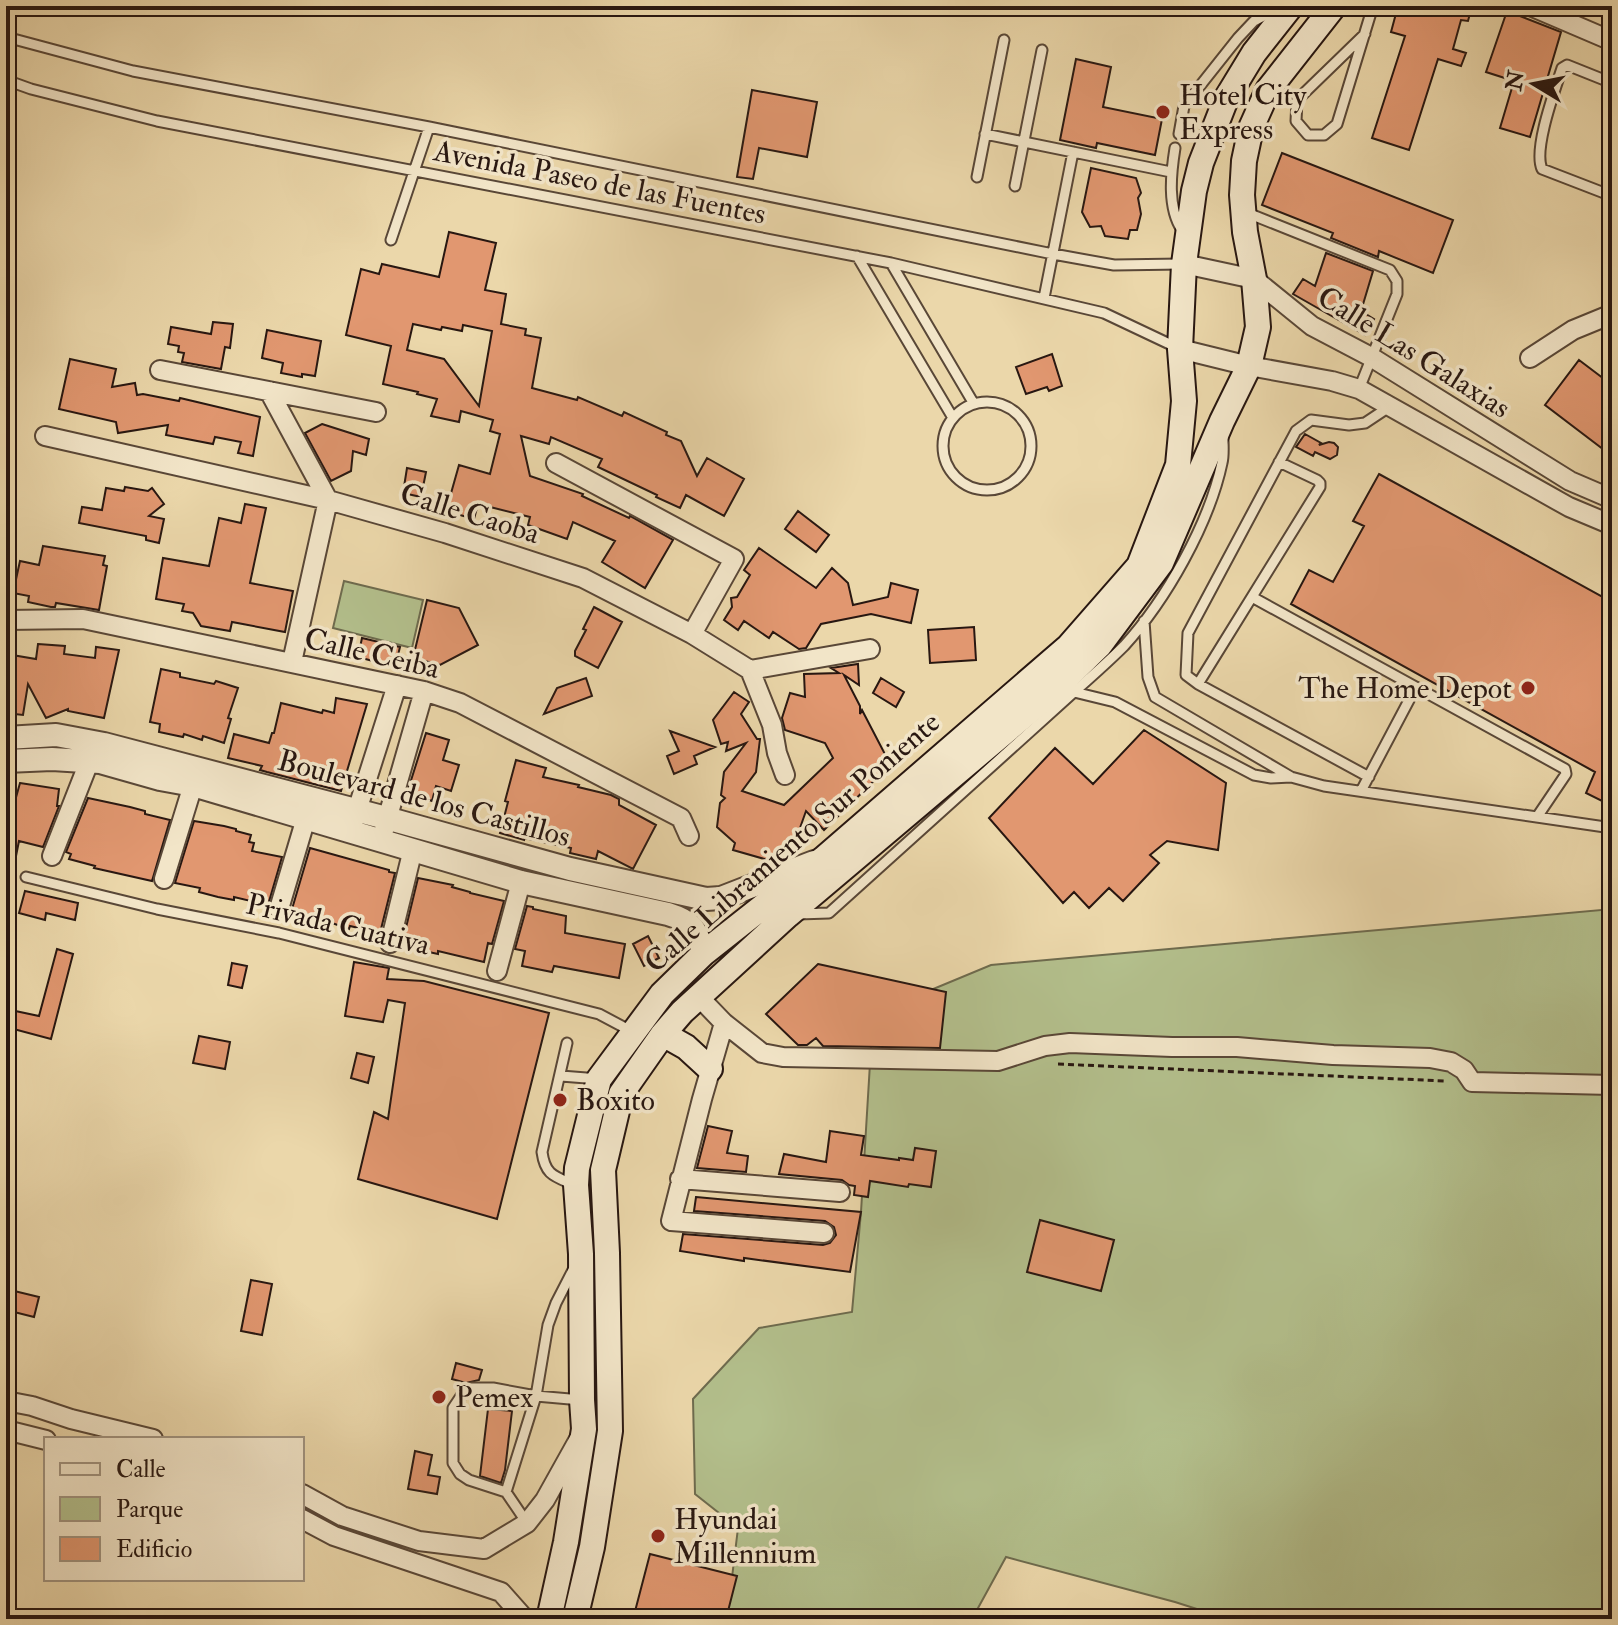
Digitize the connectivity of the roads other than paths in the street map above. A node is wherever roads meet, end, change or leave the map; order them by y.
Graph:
1 (1334, 6) edge
2 (1373, 6) edge
3 (1530, 6) edge
4 (1582, 6) edge
5 (1290, 7) edge
6 (1576, 26) junction
7 (1365, 34) junction
8 (6, 37) edge
9 (1004, 40) dead end
10 (1612, 41) edge
11 (1042, 50) dead end
12 (6, 80) edge
13 (1612, 83) edge
14 (429, 127) junction
15 (985, 134) junction
16 (1179, 134) dead end
17 (1024, 141) junction
18 (1175, 148) dead end
19 (1073, 152) junction
20 (415, 170) junction
21 (1171, 172) junction
22 (977, 177) dead end
23 (1015, 186) dead end
24 (1612, 196) edge
25 (1243, 211) junction
26 (1187, 237) junction
27 (391, 240) dead end
28 (1053, 254) junction
29 (857, 256) junction
30 (891, 263) junction
31 (1184, 264) junction
32 (1254, 279) junction
33 (1044, 298) junction
34 (1612, 314) edge
35 (1180, 349) junction
36 (1371, 357) junction
37 (1530, 358) dead end
38 (1249, 366) junction
39 (160, 370) dead end
40 (1359, 389) junction
41 (269, 391) junction
42 (974, 404) junction
43 (1389, 407) junction
44 (376, 412) dead end
45 (953, 418) junction
46 (1222, 421) junction
47 (45, 436) dead end
48 (1279, 462) junction
49 (556, 463) dead end
50 (1612, 499) edge
51 (328, 500) junction
52 (1612, 525) edge
53 (1252, 597) junction
54 (6, 620) edge
55 (1144, 621) junction
56 (692, 634) junction
57 (870, 649) dead end
58 (292, 662) junction
59 (750, 670) junction
60 (1198, 684) junction
61 (397, 685) junction
62 (1416, 687) junction
63 (424, 691) junction
64 (1063, 692) junction
65 (8, 753) edge
66 (126, 760) junction
67 (89, 762) junction
68 (785, 775) dead end
69 (1291, 777) junction
70 (1369, 777) junction
71 (193, 785) junction
72 (1361, 791) junction
73 (357, 810) junction
74 (6, 816) edge
75 (1537, 817) junction
76 (306, 818) junction
77 (386, 818) junction
78 (1612, 828) edge
79 (351, 832) junction
80 (689, 836) dead end
81 (382, 840) junction
82 (413, 849) junction
83 (52, 856) dead end
84 (823, 859) junction
85 (26, 877) dead end
86 (164, 879) dead end
87 (521, 882) junction
88 (279, 909) dead end
89 (390, 943) dead end
90 (704, 953) junction
91 (497, 971) dead end
92 (699, 997) junction
93 (724, 1023) junction
94 (634, 1033) junction
95 (663, 1034) junction
96 (567, 1043) dead end
97 (710, 1069) junction
98 (561, 1076) junction
99 (599, 1079) junction
100 (1612, 1085) edge
101 (680, 1179) junction
102 (576, 1185) junction
103 (840, 1192) dead end
104 (824, 1233) dead end
105 (581, 1254) junction
106 (536, 1396) junction
107 (582, 1400) junction
108 (6, 1401) edge
109 (584, 1429) junction
110 (6, 1430) edge
111 (145, 1437) edge
112 (44, 1440) edge
113 (506, 1492) junction
114 (304, 1495) edge
115 (304, 1520) edge
116 (527, 1523) junction
117 (525, 1619) edge
118 (549, 1619) edge
119 (575, 1619) edge

1 - 25 main road
2 - 7 lane
3 - 6 street
4 - 6 street
5 - 16 lane
5 - 26 main road, Calle Libramiento Sur Poniente
6 - 10 street
7 - 7 lane
8 - 14 lane, Avenida Paseo de las Fuentes
9 - 15 lane
11 - 17 lane
12 - 20 lane, Avenida Paseo de las Fuentes
13 - 24 lane
14 - 20 lane
14 - 28 lane, Avenida Paseo de las Fuentes
15 - 17 lane
15 - 22 lane
17 - 19 lane
17 - 23 lane
18 - 21 lane
19 - 21 lane
19 - 28 lane
20 - 27 lane
20 - 29 lane, Avenida Paseo de las Fuentes
21 - 26 lane
25 - 32 main road
25 - 36 lane
26 - 31 main road, Calle Libramiento Sur Poniente
28 - 31 lane, Avenida Paseo de las Fuentes
28 - 33 lane
29 - 30 lane, Avenida Paseo de las Fuentes
29 - 45 lane
30 - 33 lane, Avenida Paseo de las Fuentes
30 - 42 lane
31 - 32 street, Calle Las Galaxias
31 - 35 main road, Calle Libramiento Sur Poniente
32 - 36 street, Calle Las Galaxias
32 - 38 main road
33 - 35 lane, Avenida Paseo de las Fuentes
34 - 37 street
35 - 38 street, Calle Las Galaxias
35 - 84 main road, Calle Libramiento Sur Poniente
36 - 40 lane
36 - 50 street, Calle Las Galaxias
38 - 40 street, Calle Las Galaxias
38 - 46 main road
39 - 41 street
40 - 43 street, Calle Las Galaxias
41 - 44 street
41 - 51 street
42 - 45 lane
42 - 45 lane
43 - 48 lane
43 - 52 street, Calle Las Galaxias
46 - 55 lane
46 - 64 main road
47 - 51 street, Calle Caoba
48 - 53 lane
48 - 60 lane
49 - 56 street
51 - 56 street, Calle Caoba
51 - 58 street
53 - 60 lane
53 - 62 lane
54 - 58 street, Calle Ceiba
55 - 64 lane
55 - 69 lane
56 - 59 street, Calle Caoba
57 - 59 street
58 - 61 street, Calle Ceiba
59 - 68 street
60 - 70 lane
61 - 63 street, Calle Ceiba
61 - 73 street
62 - 70 lane
62 - 75 lane
63 - 77 street
63 - 80 street, Calle Ceiba
64 - 69 lane
64 - 92 main road
65 - 66 street, Boulevard de los Castillos
65 - 67 street, Boulevard de los Castillos
65 - 74 lane
66 - 67 street, Boulevard de los Castillos
66 - 71 street, Boulevard de los Castillos
66 - 73 street, Boulevard de los Castillos
67 - 83 street
69 - 72 lane
70 - 72 lane
71 - 76 street, Boulevard de los Castillos
71 - 86 street
72 - 75 lane
73 - 77 street, Boulevard de los Castillos
73 - 79 street
75 - 78 lane
76 - 79 street, Boulevard de los Castillos
76 - 88 street
77 - 81 street
77 - 84 street, Boulevard de los Castillos
79 - 81 street, Boulevard de los Castillos
81 - 82 street, Boulevard de los Castillos
82 - 87 street, Boulevard de los Castillos
82 - 89 street
84 - 90 main road, Calle Libramiento Sur Poniente
85 - 94 lane, Privada Cuativa
87 - 90 street, Boulevard de los Castillos
87 - 91 street
90 - 94 main road, Calle Libramiento Sur Poniente
92 - 93 street
92 - 95 main road
93 - 97 street
93 - 100 street
94 - 99 main road, Calle Libramiento Sur Poniente
95 - 97 main road
95 - 119 main road
96 - 98 lane
97 - 101 street
98 - 99 lane
98 - 102 lane
99 - 102 main road, Calle Libramiento Sur Poniente
101 - 103 street
101 - 104 street
102 - 105 main road, Calle Libramiento Sur Poniente
105 - 106 lane
105 - 107 main road, Calle Libramiento Sur Poniente
106 - 107 lane
106 - 113 lane
106 - 113 lane
107 - 109 main road, Calle Libramiento Sur Poniente
108 - 111 street
109 - 116 street
109 - 118 main road, Calle Libramiento Sur Poniente
110 - 112 street
113 - 116 lane
114 - 116 street
115 - 117 street

